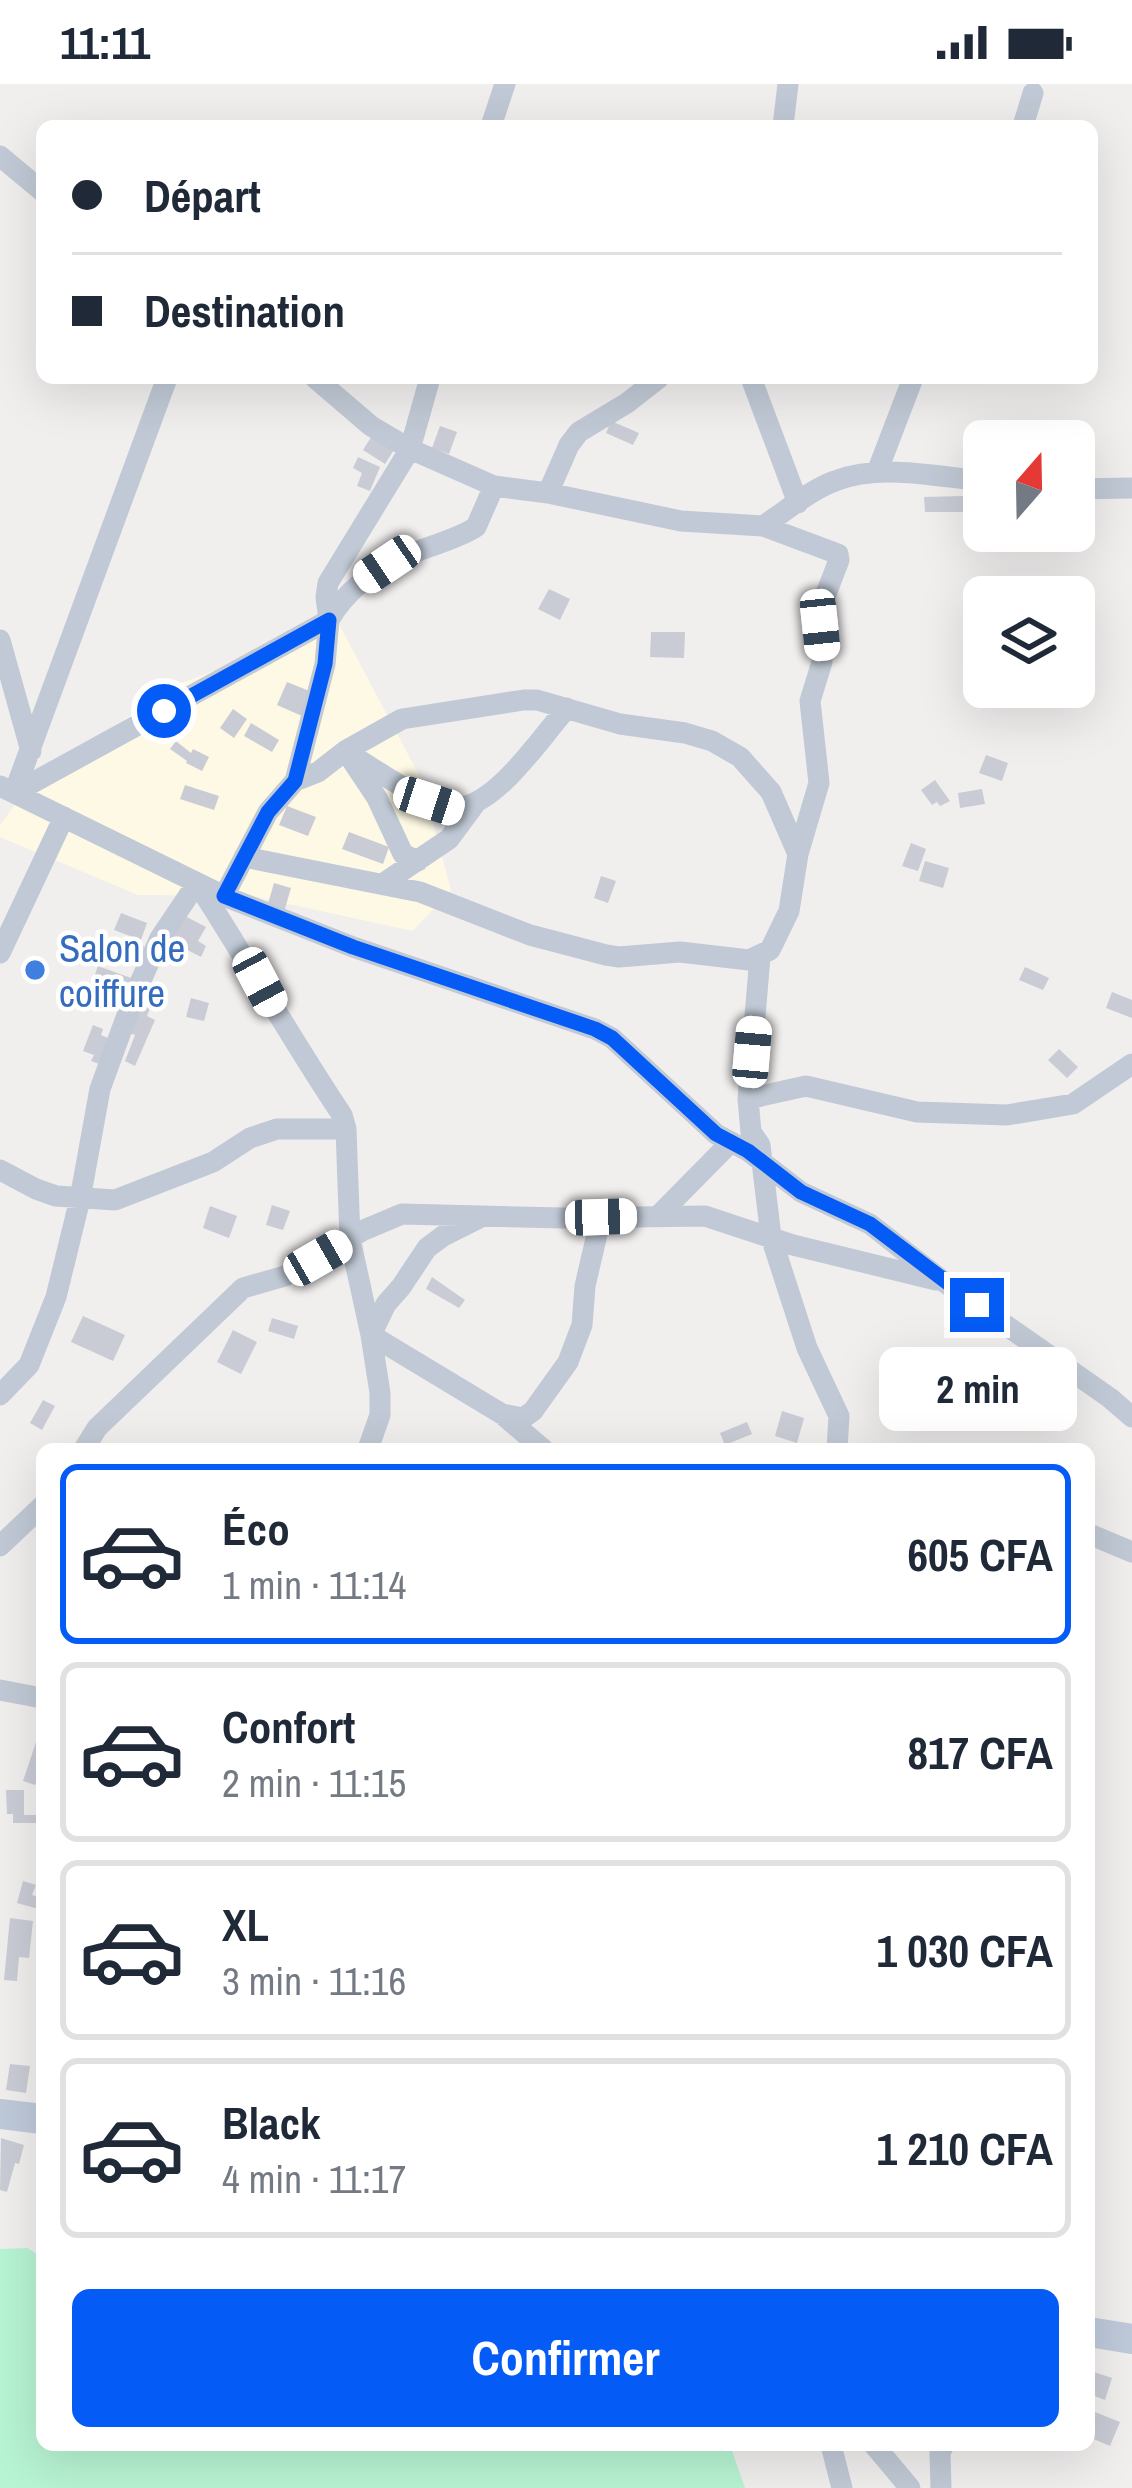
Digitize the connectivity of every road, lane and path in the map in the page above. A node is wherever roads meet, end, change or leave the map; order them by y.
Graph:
1 (505, 84) edge
2 (788, 84) edge
3 (1034, 93) dead end
4 (493, 120) edge
5 (784, 120) edge
6 (1025, 120) edge
7 (0, 156) edge
8 (36, 186) edge
9 (165, 384) edge
10 (322, 384) edge
11 (428, 384) edge
12 (651, 384) edge
13 (753, 384) edge
14 (911, 384) edge
15 (410, 449) junction
16 (877, 472) junction
17 (963, 480) edge
18 (494, 486) junction
19 (1132, 488) edge
20 (1095, 489) edge
21 (548, 493) junction
22 (798, 503) junction
23 (764, 526) junction
24 (329, 620) junction
25 (0, 640) edge
26 (567, 708) junction
27 (31, 748) junction
28 (345, 751) junction
29 (39, 779) junction
30 (295, 781) junction
31 (7, 789) edge
32 (475, 803) junction
33 (56, 814) junction
34 (798, 854) junction
35 (244, 857) junction
36 (418, 861) junction
37 (197, 883) junction
38 (383, 883) junction
39 (224, 896) junction
40 (0, 953) edge
41 (760, 957) junction
42 (1132, 1064) edge
43 (748, 1099) junction
44 (346, 1129) junction
45 (731, 1142) junction
46 (760, 1160) junction
47 (0, 1170) edge
48 (80, 1198) junction
49 (659, 1215) junction
50 (482, 1217) junction
51 (601, 1217) junction
52 (771, 1237) junction
53 (350, 1239) junction
54 (944, 1282) junction
55 (371, 1334) junction
56 (0, 1395) edge
57 (541, 1403) junction
58 (502, 1414) junction
59 (1132, 1417) edge
60 (88, 1443) edge
61 (370, 1443) edge
62 (536, 1443) edge
63 (541, 1443) edge
64 (837, 1443) edge
65 (36, 1512) edge
66 (1095, 1537) edge
67 (0, 1546) edge
68 (1132, 1552) edge
69 (0, 1690) edge
70 (36, 1698) edge
71 (0, 2114) edge
72 (36, 2119) edge
73 (1095, 2333) edge
74 (1132, 2339) edge
75 (833, 2451) edge
76 (879, 2451) edge
77 (941, 2451) edge
78 (842, 2488) edge
79 (910, 2488) edge
80 (941, 2488) edge

1 - 4 street
2 - 5 street
3 - 6 street
7 - 8 street
9 - 27 street
10 - 15 street
11 - 15 street
12 - 21 street
13 - 22 street
14 - 16 street
15 - 18 street
15 - 24 street
16 - 17 street
16 - 22 street
18 - 21 street
18 - 24 street
19 - 20 street
21 - 23 street
22 - 23 street
23 - 34 street
24 - 29 street
24 - 30 street
25 - 27 street
26 - 28 street
26 - 32 street
26 - 34 street
27 - 29 street
27 - 31 street
28 - 30 street
28 - 32 street
28 - 36 street
29 - 31 street
29 - 33 street
30 - 35 street
31 - 33 street
32 - 36 street
33 - 37 street
33 - 40 street
34 - 41 street
35 - 38 street
35 - 39 street
36 - 38 street
37 - 39 street
37 - 44 street
37 - 48 street
38 - 41 street
39 - 45 street
41 - 43 street
42 - 43 street
43 - 46 street
44 - 48 street
44 - 53 street
45 - 46 street
45 - 49 street
46 - 52 street
46 - 54 street
47 - 48 street
48 - 56 street
49 - 51 street
49 - 52 street
50 - 51 street
50 - 53 street
50 - 55 street
51 - 57 street
52 - 54 street
52 - 64 street
53 - 55 street
53 - 60 street
54 - 59 street
55 - 58 street
55 - 61 street
57 - 58 street
57 - 63 street
58 - 62 street
65 - 67 street
66 - 68 street
69 - 70 street
71 - 72 main road
73 - 74 main road
75 - 78 street
76 - 79 street
77 - 80 street

